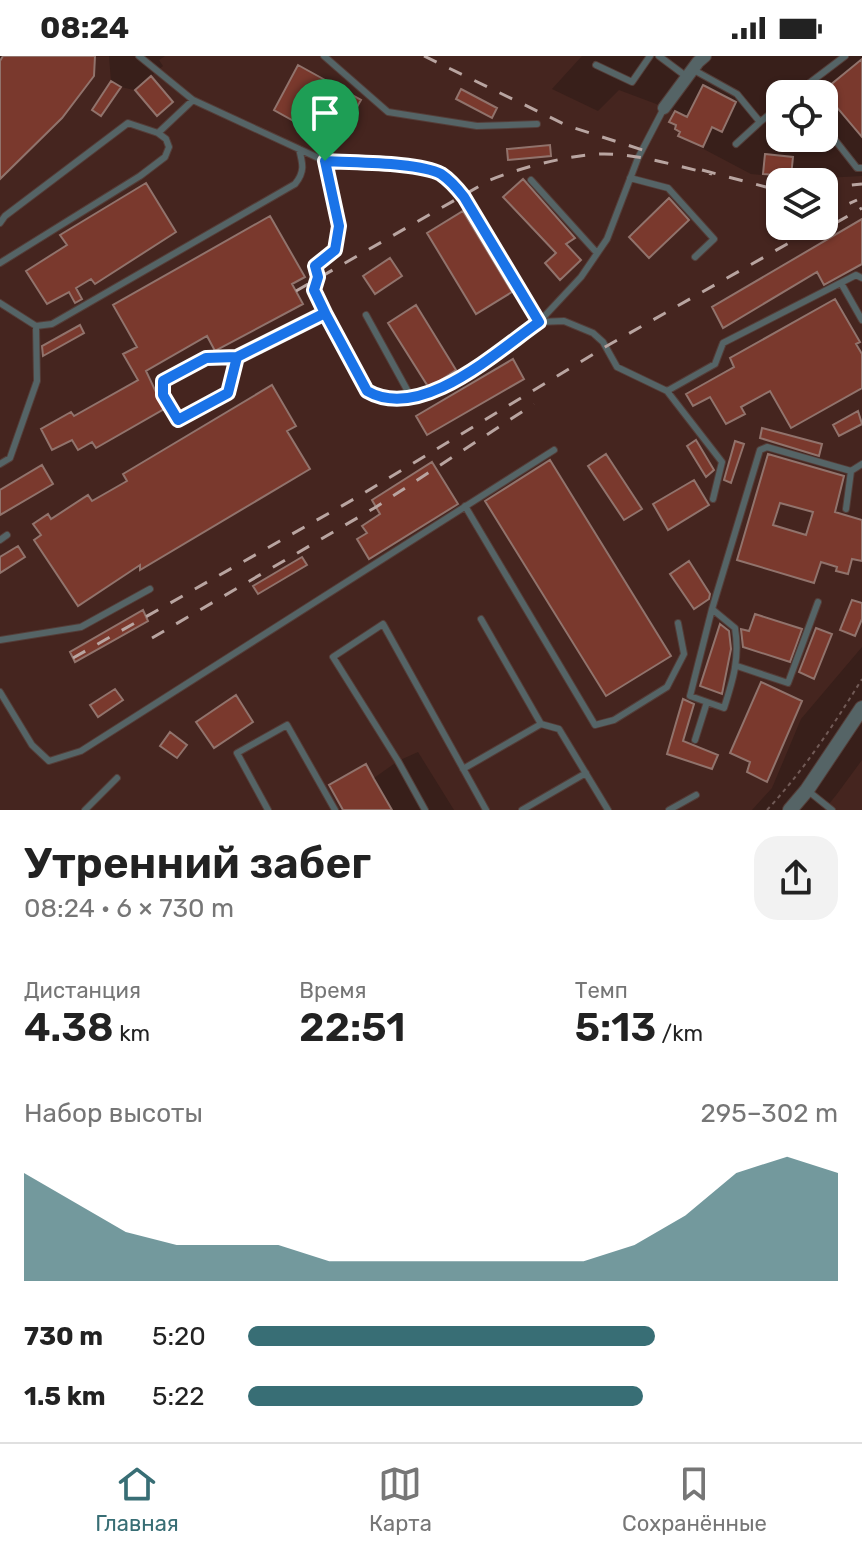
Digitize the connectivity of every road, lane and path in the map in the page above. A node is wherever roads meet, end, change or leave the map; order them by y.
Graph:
1 (139, 56) edge
2 (324, 56) edge
3 (650, 56) edge
4 (659, 56) edge
5 (705, 56) edge
6 (845, 56) edge
7 (596, 65) dead end
8 (690, 73) junction
9 (814, 80) edge
10 (193, 100) junction
11 (664, 108) joint
12 (766, 117) edge
13 (760, 122) junction
14 (537, 124) dead end
15 (158, 133) junction
16 (736, 144) dead end
17 (838, 144) edge
18 (299, 149) junction
19 (325, 161) junction
20 (862, 168) edge
21 (630, 178) junction
22 (531, 180) dead end
23 (0, 223) edge
24 (597, 253) junction
25 (695, 257) dead end
26 (0, 263) edge
27 (862, 278) edge
28 (841, 283) junction
29 (0, 303) edge
30 (325, 313) junction
31 (366, 315) dead end
32 (862, 320) edge
33 (539, 322) junction
34 (36, 326) junction
35 (237, 357) junction
36 (667, 391) junction
37 (411, 397) junction
38 (554, 450) dead end
39 (0, 464) edge
40 (862, 464) edge
41 (851, 471) junction
42 (713, 499) dead end
43 (465, 506) junction
44 (846, 509) dead end
45 (150, 589) dead end
46 (818, 602) dead end
47 (712, 609) junction
48 (481, 619) dead end
49 (678, 623) dead end
50 (0, 640) edge
51 (737, 666) junction
52 (862, 679) edge
53 (0, 692) edge
54 (707, 702) junction
55 (862, 708) edge
56 (541, 724) junction
57 (695, 740) dead end
58 (463, 769) junction
59 (586, 773) junction
60 (117, 778) dead end
61 (807, 790) junction
62 (696, 795) dead end
63 (85, 810) edge
64 (268, 810) edge
65 (335, 810) edge
66 (425, 810) edge
67 (486, 810) edge
68 (522, 810) edge
69 (608, 810) edge
70 (669, 810) edge
71 (767, 810) edge
72 (790, 810) edge
73 (832, 810) edge

1 - 10 lane
2 - 14 lane
3 - 7 lane
4 - 8 lane
5 - 8 street
6 - 9 lane
8 - 11 street
8 - 13 lane
10 - 15 lane
10 - 18 lane
11 - 21 lane
12 - 13 lane
13 - 16 lane
15 - 23 lane
15 - 26 lane
17 - 20 lane
18 - 19 lane
18 - 34 lane
19 - 30 lane
19 - 33 lane
21 - 24 lane
21 - 25 lane
22 - 24 lane
24 - 33 lane
27 - 28 lane
28 - 32 lane
28 - 36 lane
29 - 34 lane
30 - 35 lane
30 - 37 lane
31 - 37 lane
33 - 36 lane
33 - 37 lane
34 - 39 lane
35 - 35 lane
36 - 42 lane
38 - 43 lane
40 - 41 lane
41 - 44 lane
41 - 47 lane
43 - 49 lane
43 - 53 lane
45 - 50 lane
46 - 51 lane
47 - 51 lane
47 - 54 lane
48 - 56 lane
51 - 54 lane
52 - 71 path
54 - 57 lane
55 - 61 street
56 - 58 lane
56 - 59 lane
58 - 66 lane
58 - 67 lane
59 - 68 lane
59 - 69 lane
60 - 63 lane
61 - 72 street
61 - 73 lane
62 - 70 lane
64 - 65 lane

